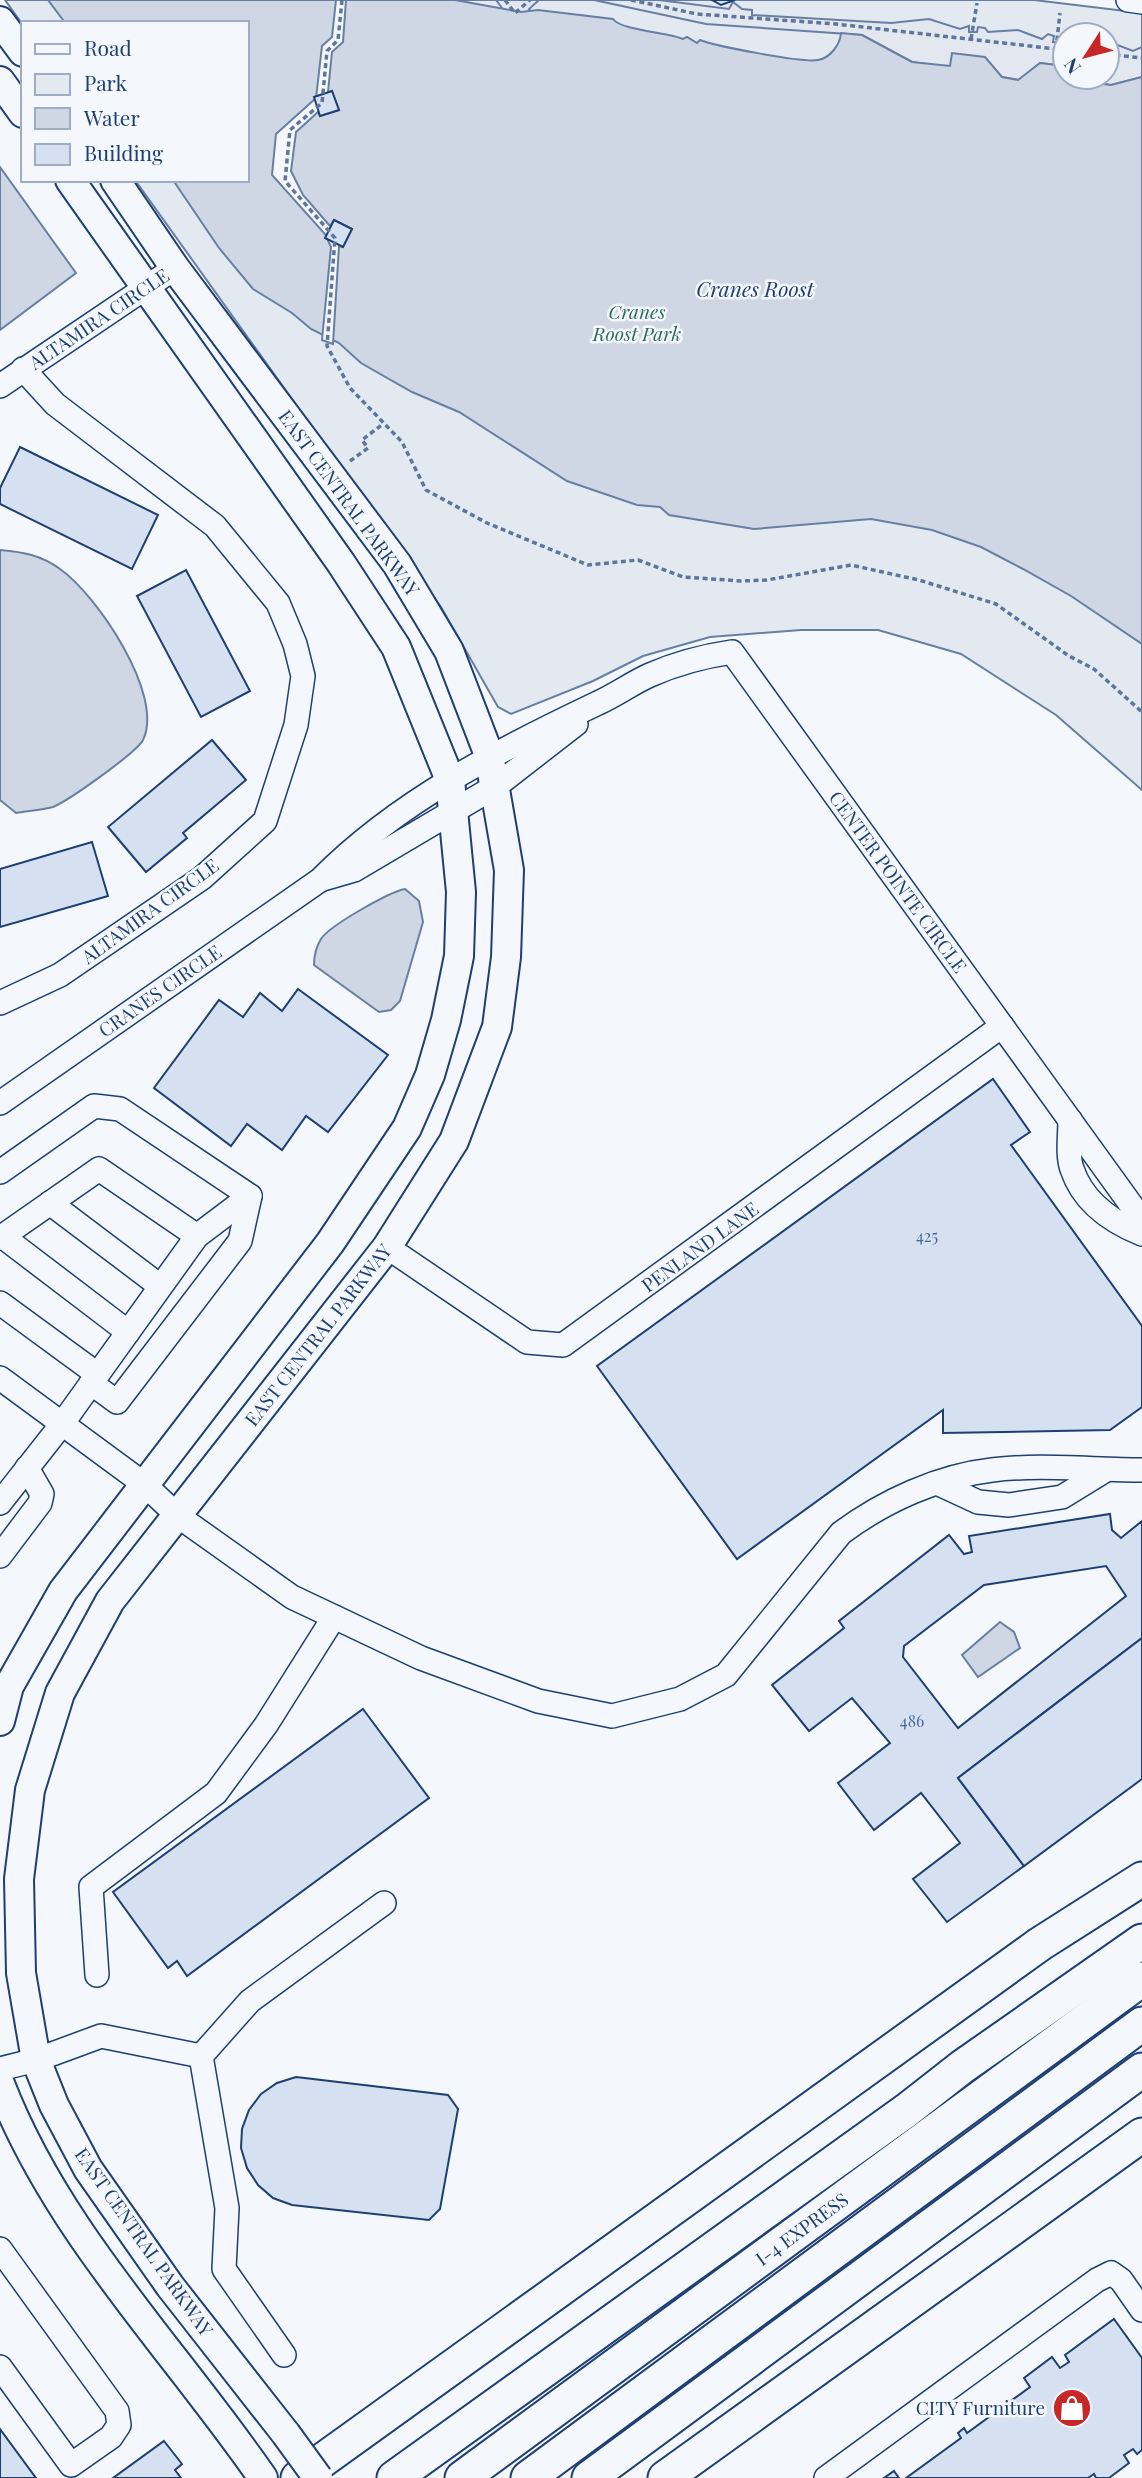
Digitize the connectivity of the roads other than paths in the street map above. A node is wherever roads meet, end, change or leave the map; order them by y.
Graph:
1 (1128, 0) edge
2 (1142, 2) edge
3 (0, 21) edge
4 (21, 49) edge
5 (0, 81) edge
6 (21, 110) edge
7 (71, 182) edge
8 (116, 182) edge
9 (175, 268) junction
10 (145, 286) junction
11 (23, 369) junction
12 (0, 386) edge
13 (608, 699) junction
14 (489, 755) junction
15 (450, 780) junction
16 (496, 786) junction
17 (454, 811) junction
18 (320, 880) junction
19 (0, 1003) edge
20 (1002, 1026) junction
21 (3, 1095) edge
22 (1070, 1120) junction
23 (0, 1172) edge
24 (250, 1196) junction
25 (51, 1203) junction
26 (1142, 1220) edge
27 (1142, 1234) edge
28 (197, 1236) junction
29 (1, 1237) edge
30 (387, 1247) junction
31 (160, 1286) junction
32 (0, 1303) edge
33 (128, 1332) junction
34 (0, 1378) edge
35 (94, 1379) junction
36 (62, 1424) junction
37 (27, 1468) junction
38 (1106, 1470) junction
39 (1142, 1470) edge
40 (937, 1483) junction
41 (145, 1484) junction
42 (0, 1503) edge
43 (178, 1516) junction
44 (0, 1556) edge
45 (334, 1617) junction
46 (0, 1720) edge
47 (1142, 1879) edge
48 (384, 1903) dead end
49 (1142, 1941) edge
50 (97, 1975) dead end
51 (1142, 1979) edge
52 (1142, 2024) edge
53 (201, 2056) junction
54 (36, 2060) junction
55 (0, 2069) edge
56 (1142, 2070) edge
57 (0, 2084) edge
58 (1142, 2134) edge
59 (0, 2249) edge
60 (1142, 2310) edge
61 (284, 2355) dead end
62 (0, 2367) edge
63 (256, 2468) edge
64 (395, 2477) edge
65 (298, 2478) edge
66 (318, 2478) edge
67 (462, 2478) edge
68 (528, 2478) edge
69 (589, 2478) edge
70 (665, 2478) edge
71 (826, 2478) edge

1 - 2 street
3 - 4 main road
5 - 6 main road
7 - 10 main road, EAST CENTRAL PARKWAY
8 - 9 main road, EAST CENTRAL PARKWAY
9 - 10 street, ALTAMIRA CIRCLE
9 - 14 main road, EAST CENTRAL PARKWAY
10 - 11 street, ALTAMIRA CIRCLE
10 - 15 main road, EAST CENTRAL PARKWAY
11 - 12 street, ALTAMIRA CIRCLE
11 - 19 street, ALTAMIRA CIRCLE
13 - 14 street, CENTER POINTE CIRCLE
13 - 16 street, CENTER POINTE CIRCLE
13 - 20 street, CENTER POINTE CIRCLE
14 - 15 street, CRANES CIRCLE
14 - 16 main road, EAST CENTRAL PARKWAY
15 - 17 main road, EAST CENTRAL PARKWAY
15 - 18 street, CRANES CIRCLE
16 - 17 street, CRANES CIRCLE
16 - 30 main road, EAST CENTRAL PARKWAY
17 - 18 street, CRANES CIRCLE
17 - 41 main road, EAST CENTRAL PARKWAY
18 - 21 street, CRANES CIRCLE
20 - 22 street, CENTER POINTE CIRCLE
20 - 30 street, PENLAND LANE
22 - 26 street, CENTER POINTE CIRCLE
22 - 27 street
23 - 24 street
24 - 28 street
24 - 35 street
25 - 28 street
25 - 29 street
25 - 31 street
28 - 31 street
29 - 33 street
30 - 43 main road, EAST CENTRAL PARKWAY
31 - 33 street
32 - 35 street
33 - 35 street
34 - 36 street
35 - 36 street
36 - 37 street
36 - 41 street
37 - 42 street
37 - 44 street
38 - 39 street
38 - 40 street
38 - 40 street
40 - 45 street
41 - 43 street
41 - 46 main road, EAST CENTRAL PARKWAY
43 - 45 street
43 - 54 main road, EAST CENTRAL PARKWAY
45 - 50 street
47 - 65 highway
48 - 53 street
49 - 64 highway
51 - 67 highway, I-4 EXPRESS
52 - 68 highway, I-4 EXPRESS
53 - 54 street
53 - 61 street
54 - 55 street
54 - 66 main road, EAST CENTRAL PARKWAY, bridge
56 - 69 highway
57 - 63 main road
58 - 70 highway
59 - 62 street
60 - 71 street

